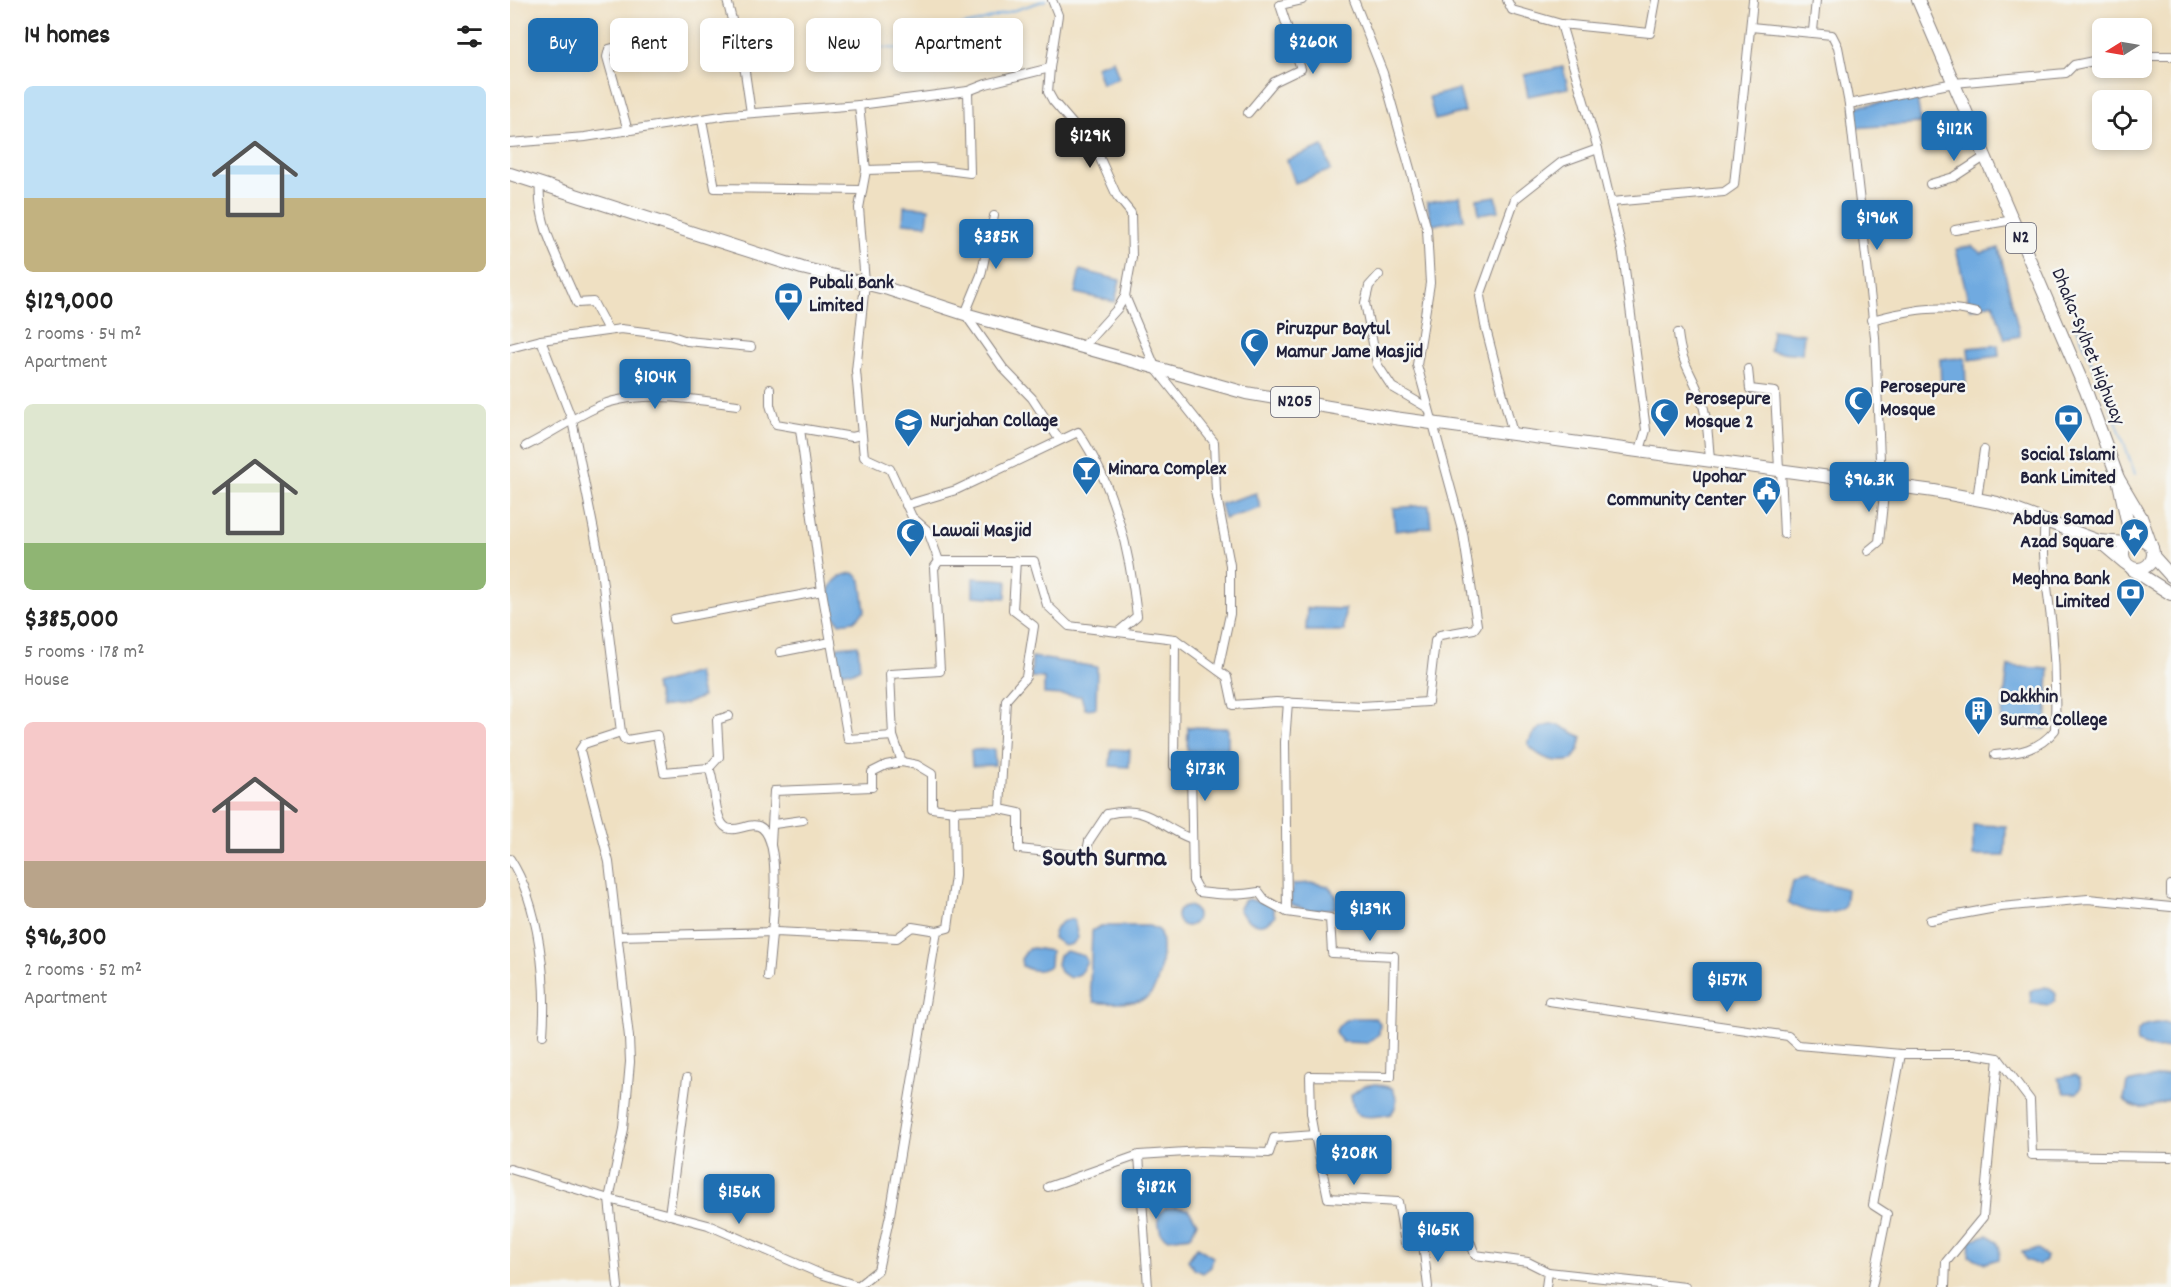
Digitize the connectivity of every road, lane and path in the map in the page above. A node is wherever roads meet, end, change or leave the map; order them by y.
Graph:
1 (727, 0) edge
2 (1302, 0) edge
3 (1354, 0) edge
4 (1508, 0) edge
5 (1656, 0) edge
6 (1753, 0) edge
7 (1816, 0) edge
8 (1918, 0) edge
9 (1053, 2) edge
10 (1561, 24) junction
11 (1750, 27) junction
12 (1813, 31) junction
13 (610, 49) edge
14 (2152, 56) edge
15 (2171, 56) edge
16 (2092, 61) edge
17 (610, 68) edge
18 (1050, 68) junction
19 (611, 72) edge
20 (1954, 84) junction
21 (968, 91) junction
22 (1849, 104) junction
23 (859, 105) junction
24 (751, 113) junction
25 (1248, 113) dead end
26 (702, 120) junction
27 (628, 131) junction
28 (510, 143) edge
29 (1598, 149) junction
30 (1986, 156) junction
31 (866, 170) junction
32 (510, 174) edge
33 (540, 183) junction
34 (1930, 184) dead end
35 (861, 190) junction
36 (1611, 202) junction
37 (994, 216) dead end
38 (2013, 220) junction
39 (1954, 230) dead end
40 (1379, 276) dead end
41 (864, 283) junction
42 (1125, 296) junction
43 (1977, 313) dead end
44 (965, 314) junction
45 (1871, 320) junction
46 (608, 330) junction
47 (1678, 333) dead end
48 (542, 340) junction
49 (751, 347) dead end
50 (510, 348) edge
51 (1082, 348) junction
52 (1156, 369) junction
53 (1748, 369) dead end
54 (770, 389) dead end
55 (737, 405) dead end
56 (1429, 408) junction
57 (572, 420) junction
58 (1433, 423) junction
59 (800, 429) junction
60 (1513, 434) junction
61 (861, 435) junction
62 (1059, 439) junction
63 (526, 446) dead end
64 (1640, 450) junction
65 (1984, 450) dead end
66 (1710, 460) junction
67 (1780, 470) junction
68 (2118, 478) junction
69 (1883, 484) junction
70 (1977, 499) junction
71 (906, 505) junction
72 (2045, 520) junction
73 (1784, 534) dead end
74 (2128, 539) junction
75 (2099, 541) junction
76 (1868, 551) dead end
77 (2152, 552) junction
78 (1016, 560) junction
79 (939, 561) junction
80 (2129, 566) junction
81 (2171, 576) edge
82 (822, 591) junction
83 (2171, 594) edge
84 (674, 619) dead end
85 (1118, 632) junction
86 (1175, 639) junction
87 (831, 642) junction
88 (780, 652) dead end
89 (1218, 670) junction
90 (1288, 702) junction
91 (729, 716) dead end
92 (621, 732) junction
93 (893, 736) junction
94 (1995, 755) dead end
95 (902, 762) junction
96 (709, 768) junction
97 (1000, 809) junction
98 (954, 811) junction
99 (803, 820) dead end
100 (774, 824) junction
101 (1192, 839) junction
102 (771, 845) junction
103 (510, 859) edge
104 (2171, 885) edge
105 (2171, 895) edge
106 (2171, 907) edge
107 (1287, 912) junction
108 (1930, 920) dead end
109 (937, 931) junction
110 (770, 933) junction
111 (618, 936) junction
112 (768, 977) dead end
113 (1549, 1001) dead end
114 (543, 1035) dead end
115 (1901, 1054) junction
116 (1998, 1058) junction
117 (687, 1078) dead end
118 (1315, 1135) junction
119 (1139, 1155) junction
120 (2171, 1157) edge
121 (510, 1169) edge
122 (1048, 1187) dead end
123 (609, 1199) junction
124 (669, 1215) junction
125 (1423, 1243) junction
126 (1548, 1272) junction
127 (1651, 1285) edge
128 (858, 1286) edge
129 (618, 1287) edge
130 (1148, 1287) edge
131 (1428, 1287) edge
132 (1546, 1287) edge
133 (1685, 1287) edge
134 (1872, 1287) edge
135 (1945, 1287) edge

1 - 24 street
2 - 25 street
3 - 56 street
4 - 10 street
5 - 10 street
6 - 11 street
7 - 12 street
8 - 20 highway, Dhaka-Sylhet Highway / N2
9 - 18 street
10 - 29 street
11 - 12 street
11 - 36 street
12 - 22 street
13 - 17 street
14 - 15 street
16 - 20 street
18 - 21 street
18 - 42 street
19 - 27 street
20 - 22 street
20 - 30 highway, Dhaka-Sylhet Highway / N2
21 - 23 street
21 - 31 street
22 - 45 street
23 - 24 street
23 - 31 street
24 - 26 street
26 - 27 street
26 - 35 street
27 - 28 street
29 - 36 street
29 - 60 street
30 - 34 street
30 - 38 highway, Dhaka-Sylhet Highway / N2
31 - 35 street
32 - 33 highway, N205
33 - 41 highway, N205
33 - 46 street
35 - 41 street
36 - 64 street
37 - 44 street
38 - 39 street
38 - 68 highway, Dhaka-Sylhet Highway / N2
40 - 56 street
41 - 44 highway, N205
41 - 61 street
42 - 51 street
42 - 52 street
43 - 45 street
44 - 51 highway, N205
44 - 62 street
45 - 69 street
46 - 48 street
46 - 49 street
47 - 66 street
48 - 50 street
48 - 57 street
51 - 52 highway, N205
52 - 58 highway, N205
52 - 89 street
53 - 67 street
54 - 59 street
55 - 57 street
56 - 58 street
57 - 63 street
57 - 92 street
58 - 60 highway, N205
58 - 90 street
59 - 61 street
59 - 82 street
60 - 64 highway, N205
61 - 71 street
62 - 71 street
62 - 85 street
64 - 66 highway, N205
65 - 70 street
66 - 67 highway, N205
67 - 69 highway, N205
67 - 73 street
68 - 74 highway, N2
68 - 77 highway, N2
69 - 70 highway, N205
69 - 76 street
70 - 72 highway, N205
71 - 79 street
72 - 75 highway, N205
72 - 94 street
74 - 75 highway, N205
74 - 77 highway
74 - 80 highway
75 - 80 highway, N205
77 - 80 highway
77 - 81 highway, N2
78 - 79 street
78 - 85 street
78 - 97 street
79 - 93 street
80 - 83 highway
82 - 84 street
82 - 87 street
85 - 86 street
86 - 89 street
86 - 101 street
87 - 88 street
87 - 93 street
89 - 90 street
90 - 107 street
91 - 96 street
92 - 96 street
92 - 111 street
93 - 95 street
95 - 98 street
95 - 100 street
96 - 102 street
97 - 98 street
97 - 101 street
98 - 109 street
99 - 100 street
100 - 102 street
101 - 107 street
102 - 110 street
103 - 114 street
104 - 105 street
106 - 108 street
107 - 118 street
109 - 110 street
109 - 128 street
110 - 111 street
110 - 112 street
111 - 123 street
113 - 115 street
115 - 116 street
115 - 134 street
116 - 120 street
116 - 135 street
117 - 124 street
118 - 119 street
118 - 125 street
119 - 122 street
119 - 130 street
121 - 123 street
123 - 124 street
123 - 129 street
124 - 128 street
125 - 126 street
125 - 131 street
126 - 127 street
126 - 132 street
127 - 133 street

